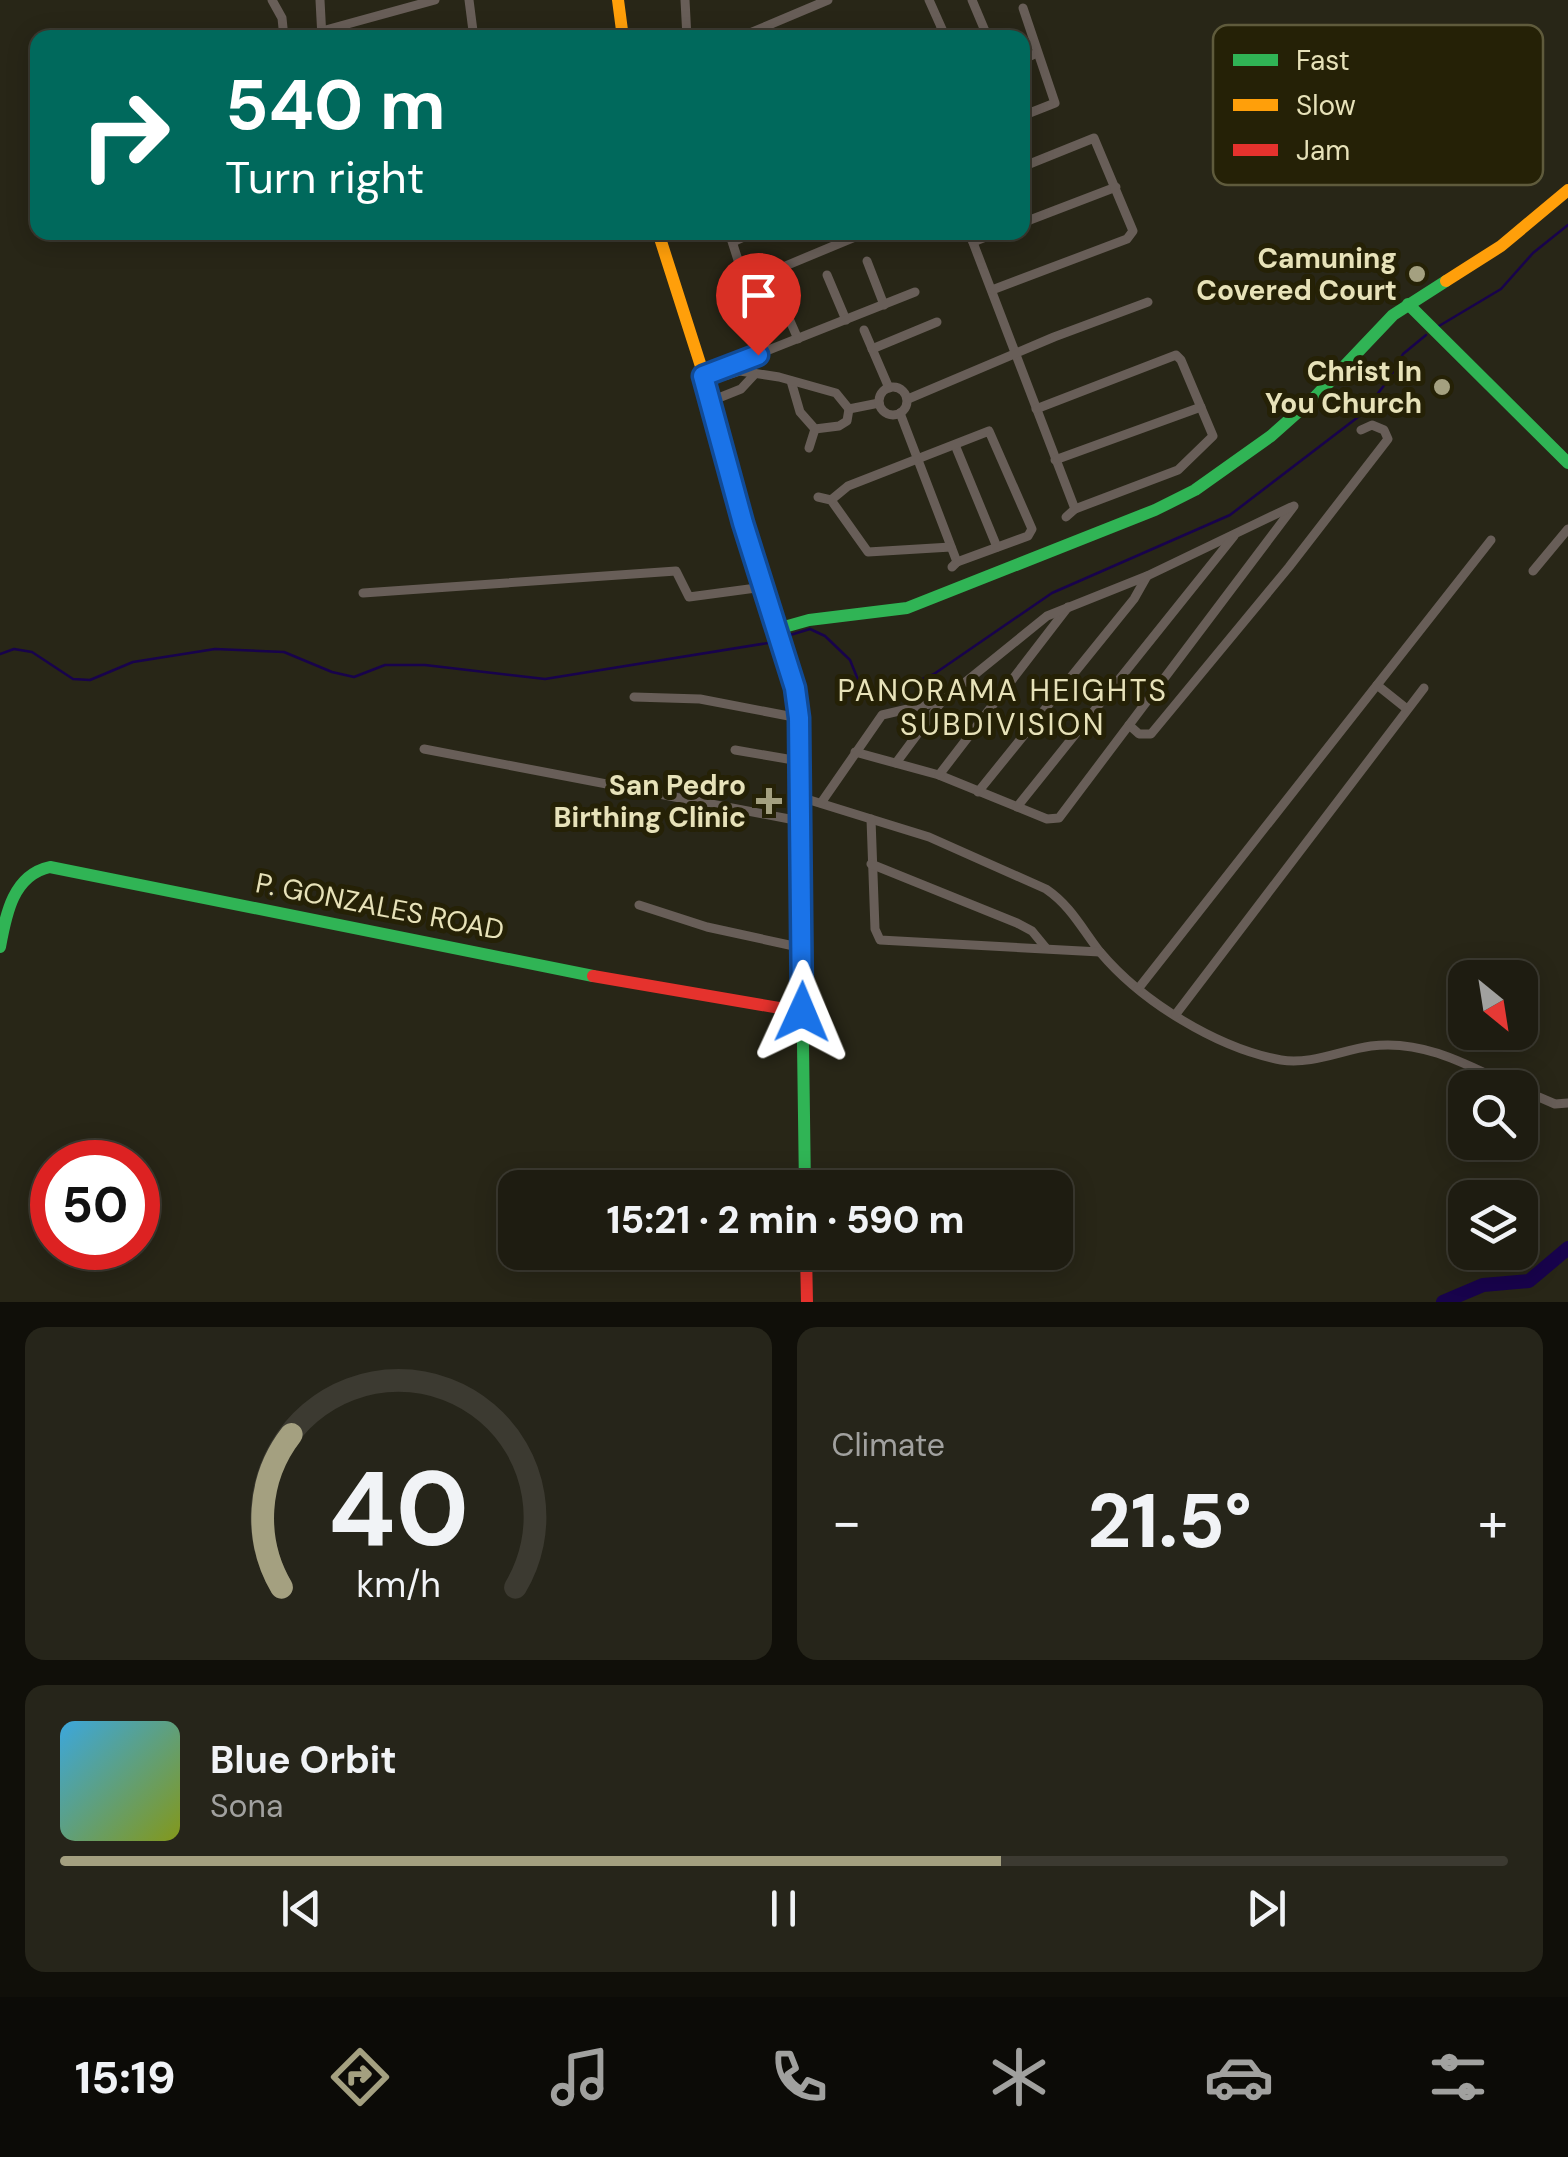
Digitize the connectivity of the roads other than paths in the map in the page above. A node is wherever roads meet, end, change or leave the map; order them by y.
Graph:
1 (272, 0) edge
2 (281, 0) edge
3 (320, 0) edge
4 (435, 0) edge
5 (469, 0) edge
6 (618, 0) edge
7 (685, 0) edge
8 (828, 0) edge
9 (930, 0) edge
10 (972, 0) edge
11 (1022, 8) dead end
12 (282, 18) junction
13 (283, 30) edge
14 (322, 30) edge
15 (335, 30) edge
16 (473, 30) edge
17 (622, 30) edge
18 (687, 30) edge
19 (757, 30) edge
20 (942, 30) edge
21 (985, 30) edge
22 (1029, 30) edge
23 (1030, 32) edge
24 (1037, 53) junction
25 (1030, 56) edge
26 (1030, 113) edge
27 (1030, 164) edge
28 (1116, 187) junction
29 (1568, 190) edge
30 (1030, 220) edge
31 (661, 240) edge
32 (732, 240) edge
33 (849, 240) edge
34 (972, 240) edge
35 (738, 260) dead end
36 (867, 261) dead end
37 (827, 274) dead end
38 (992, 290) junction
39 (723, 292) dead end
40 (915, 292) dead end
41 (1148, 302) dead end
42 (1408, 304) junction
43 (884, 306) junction
44 (787, 314) dead end
45 (846, 320) junction
46 (937, 322) dead end
47 (746, 324) dead end
48 (864, 330) dead end
49 (798, 339) junction
50 (872, 349) junction
51 (1014, 354) junction
52 (758, 355) junction
53 (754, 375) junction
54 (705, 379) junction
55 (791, 381) junction
56 (889, 388) junction
57 (908, 399) junction
58 (711, 401) junction
59 (879, 403) junction
60 (1201, 407) junction
61 (1036, 408) junction
62 (849, 409) junction
63 (900, 413) junction
64 (814, 428) junction
65 (1361, 430) dead end
66 (955, 445) junction
67 (809, 448) dead end
68 (1056, 460) junction
69 (917, 461) junction
70 (1568, 463) edge
71 (818, 497) dead end
72 (831, 500) junction
73 (1076, 509) junction
74 (1066, 517) dead end
75 (1568, 529) edge
76 (1236, 534) junction
77 (1491, 540) dead end
78 (997, 547) junction
79 (951, 548) junction
80 (1533, 572) dead end
81 (1148, 576) junction
82 (764, 588) junction
83 (363, 594) dead end
84 (1068, 606) junction
85 (777, 629) junction
86 (1377, 685) junction
87 (1424, 688) dead end
88 (634, 697) dead end
89 (942, 700) junction
90 (1407, 709) junction
91 (799, 718) junction
92 (1129, 725) junction
93 (424, 750) dead end
94 (734, 750) dead end
95 (854, 752) junction
96 (799, 761) junction
97 (896, 762) junction
98 (940, 776) junction
99 (978, 792) junction
100 (800, 797) junction
101 (821, 803) junction
102 (1017, 807) junction
103 (871, 818) junction
104 (800, 821) junction
105 (871, 864) junction
106 (639, 904) dead end
107 (0, 948) edge
108 (804, 948) junction
109 (1046, 948) junction
110 (1100, 952) junction
111 (1138, 989) junction
112 (802, 1012) junction
113 (1176, 1014) junction
114 (1483, 1070) edge
115 (1538, 1097) edge
116 (1568, 1103) edge
117 (805, 1170) edge
118 (806, 1270) edge
119 (807, 1302) edge

1 - 12 street
2 - 12 street
3 - 14 street
4 - 15 street
5 - 16 street
6 - 17 street
7 - 18 street
8 - 19 street
9 - 20 street
10 - 21 street
11 - 22 street
12 - 13 street
23 - 24 street
24 - 25 street
24 - 26 street
27 - 28 street
28 - 30 street
28 - 38 street
29 - 42 street
31 - 54 street
32 - 35 street
33 - 39 street
34 - 38 street
36 - 43 street
37 - 45 street
38 - 51 street
40 - 43 street
41 - 51 street
42 - 70 street
42 - 85 street
43 - 45 street
44 - 49 street
45 - 49 street
46 - 50 street
47 - 52 street
48 - 50 street
49 - 52 street
50 - 56 street
51 - 57 street
51 - 61 street
52 - 54 street
53 - 54 street
53 - 55 street
53 - 58 street
54 - 58 street
55 - 62 street
55 - 64 street
56 - 57 street
56 - 59 street
57 - 63 street
58 - 82 street
59 - 62 street
59 - 63 street
60 - 61 street
60 - 68 street
60 - 73 street
61 - 68 street
62 - 64 street
63 - 69 street
64 - 67 street
65 - 92 street
66 - 69 street
66 - 78 street
66 - 78 street
68 - 73 street
69 - 72 street
69 - 79 street
71 - 72 street
72 - 79 street
73 - 74 street
75 - 80 street
76 - 81 street
76 - 92 street
76 - 102 street
77 - 86 street
78 - 79 street
81 - 84 street
81 - 99 street
82 - 83 street
82 - 85 street
84 - 89 street
84 - 98 street
85 - 91 street
86 - 90 street
86 - 111 street
87 - 90 street
88 - 91 street
89 - 95 street
89 - 97 street
90 - 113 street
91 - 96 street
92 - 102 street
93 - 104 street
94 - 96 street
95 - 97 street
95 - 101 street
96 - 100 street
97 - 98 street
98 - 99 street
99 - 102 street
100 - 101 street
100 - 104 street
101 - 103 street
103 - 105 street
103 - 110 street
104 - 108 street
105 - 109 street
105 - 109 street
106 - 108 street
107 - 112 street, P. GONZALES ROAD
108 - 112 street
109 - 110 street
110 - 111 street
111 - 113 street
112 - 117 street
113 - 114 street
115 - 116 street
118 - 119 street

